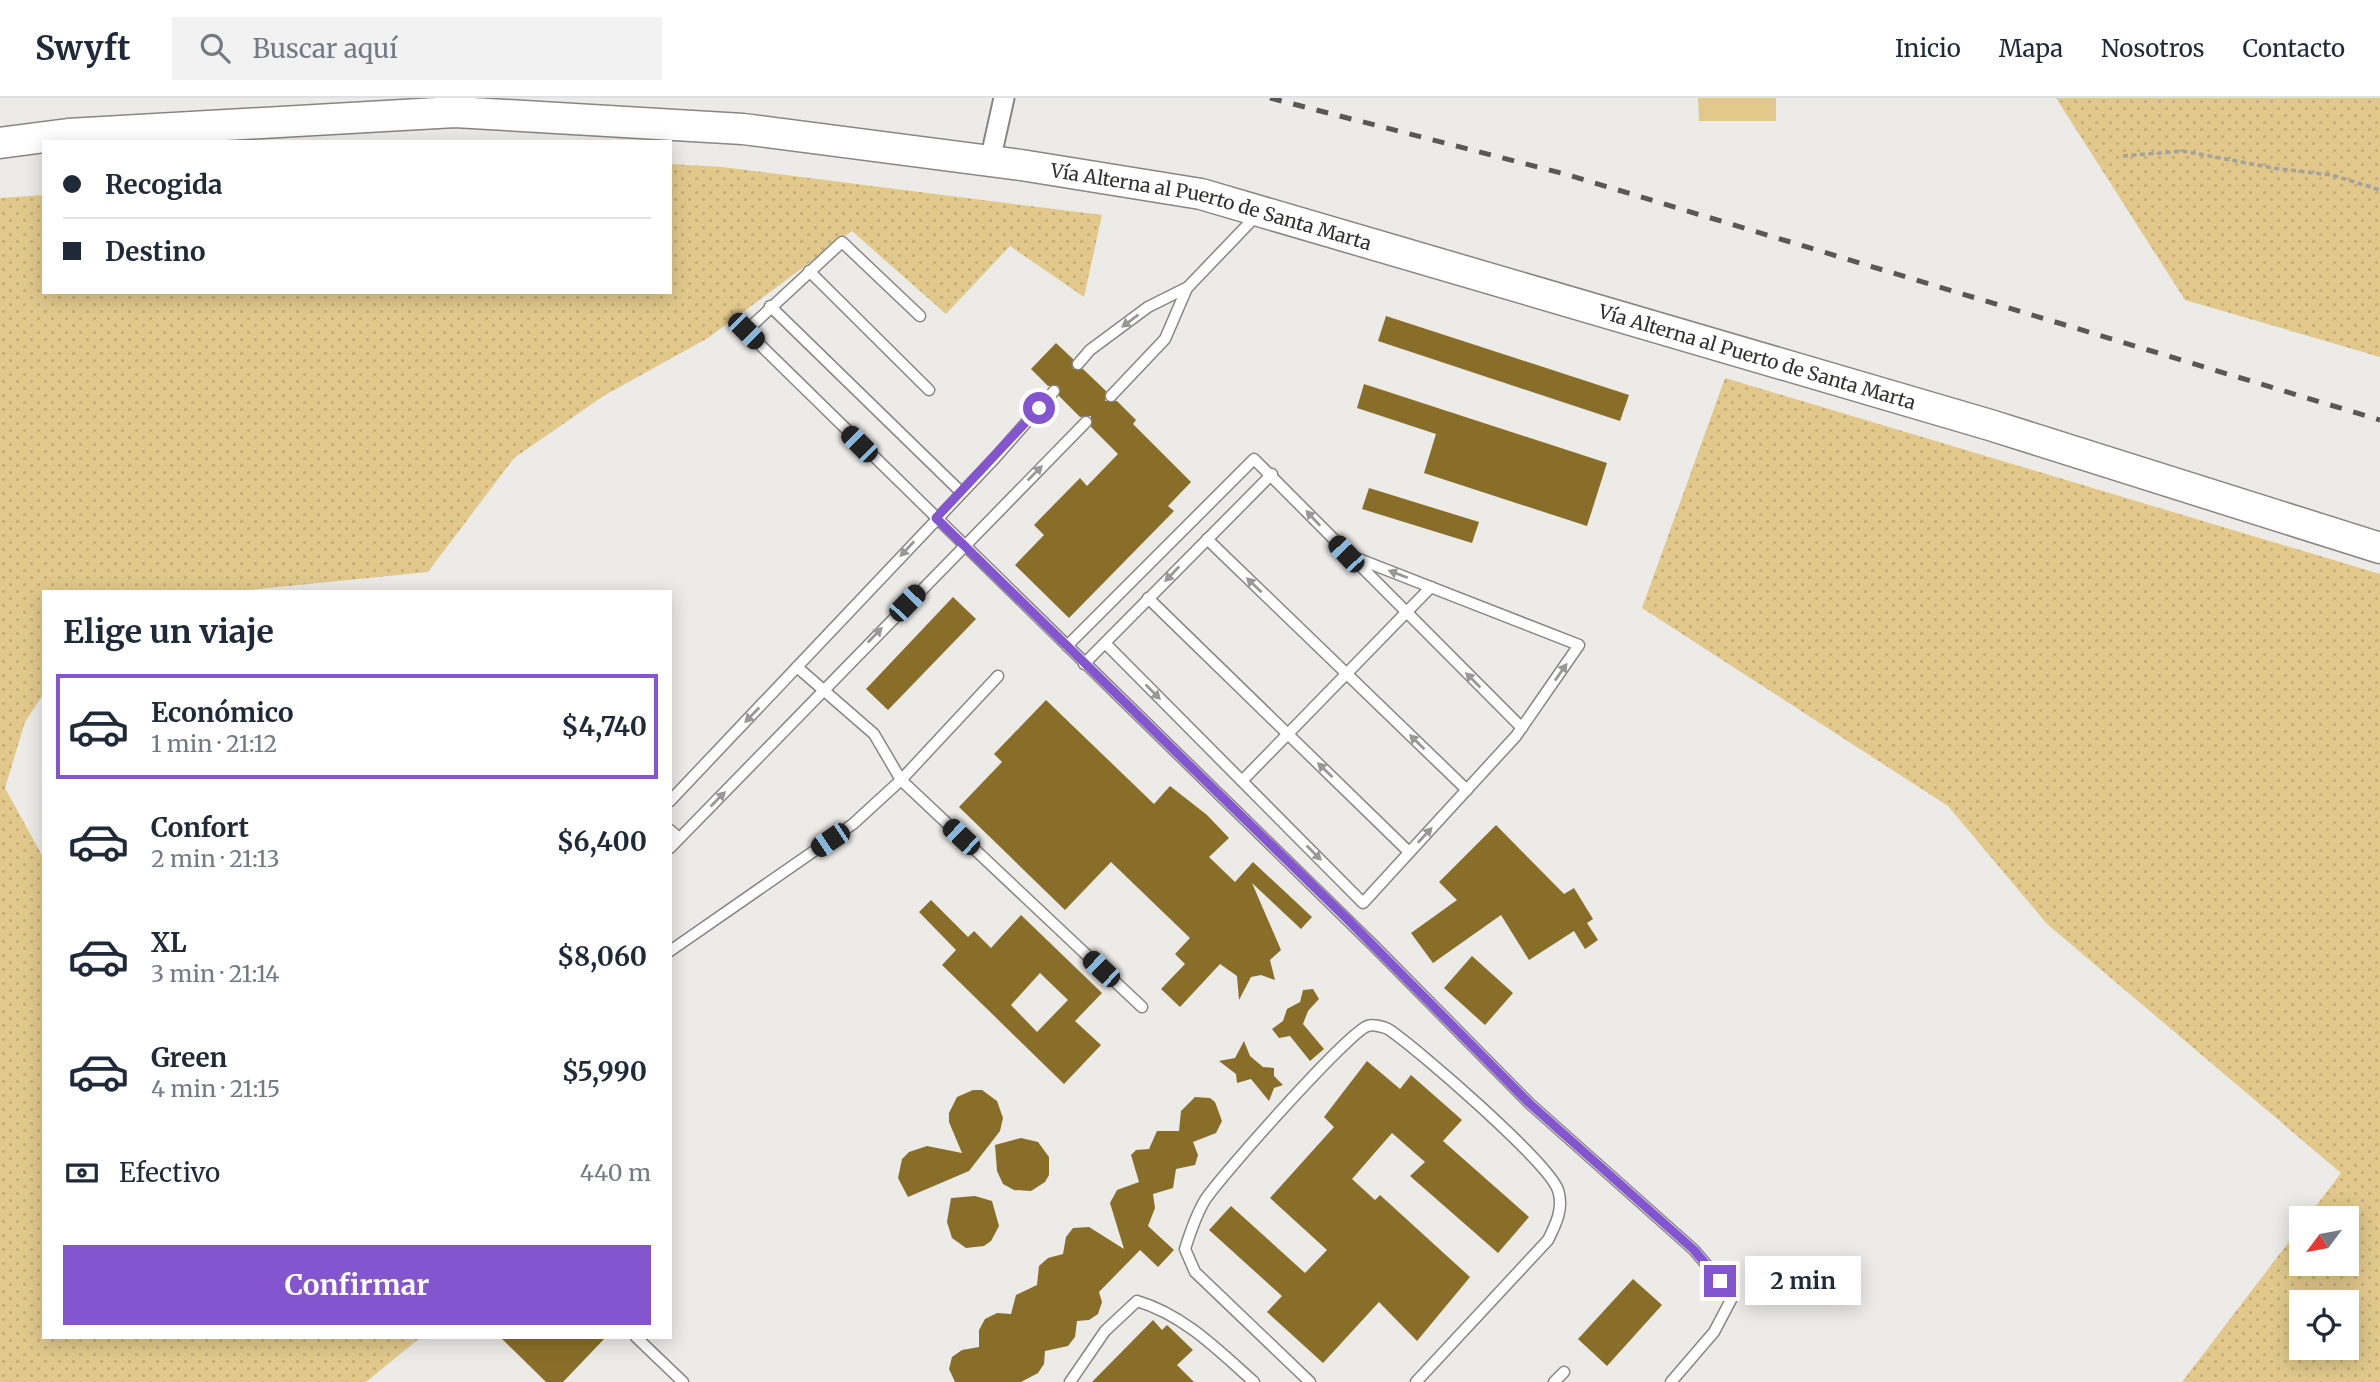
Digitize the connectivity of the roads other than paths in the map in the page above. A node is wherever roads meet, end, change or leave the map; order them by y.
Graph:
1 (1004, 98) edge
2 (0, 142) edge
3 (990, 161) junction
4 (1260, 212) junction
5 (809, 271) junction
6 (1188, 287) junction
7 (770, 306) junction
8 (920, 316) dead end
9 (1078, 364) dead end
10 (929, 390) dead end
11 (1054, 391) dead end
12 (1111, 396) dead end
13 (1086, 422) dead end
14 (1272, 474) junction
15 (961, 492) junction
16 (936, 518) junction
17 (1207, 539) junction
18 (965, 544) junction
19 (2380, 548) edge
20 (1346, 554) junction
21 (1431, 587) junction
22 (1149, 598) junction
23 (1406, 613) junction
24 (1105, 643) junction
25 (1067, 646) junction
26 (1084, 664) junction
27 (797, 667) junction
28 (1346, 673) junction
29 (998, 676) dead end
30 (824, 690) junction
31 (1522, 728) junction
32 (1287, 733) junction
33 (901, 780) junction
34 (1242, 781) junction
35 (1466, 790) junction
36 (672, 799) edge
37 (672, 832) edge
38 (679, 838) junction
39 (672, 846) edge
40 (1409, 852) junction
41 (672, 950) edge
42 (1142, 1007) dead end
43 (638, 1339) edge
44 (1564, 1372) dead end
45 (683, 1382) edge
46 (1070, 1382) edge
47 (1254, 1382) edge
48 (1310, 1382) edge
49 (1416, 1382) edge
50 (1554, 1382) edge
51 (1671, 1382) edge

1 - 3 street
2 - 3 main road, Vía Alterna al Puerto de Santa Marta
3 - 4 main road, Vía Alterna al Puerto de Santa Marta
4 - 6 lane
4 - 19 main road, Vía Alterna al Puerto de Santa Marta
5 - 7 lane
5 - 8 lane
5 - 10 lane
6 -> 9 lane
6 - 12 lane
7 - 15 lane
7 - 16 lane
11 - 15 lane
18 -> 13 lane
14 - 17 lane
20 -> 14 lane
14 - 25 lane
15 - 16 lane
16 - 18 lane
16 -> 27 lane
17 -> 22 lane
28 -> 17 lane
18 - 25 lane
30 -> 18 lane
21 -> 20 lane
20 - 23 lane
21 - 23 lane
31 -> 21 lane
22 - 24 lane
22 - 32 lane
23 - 28 lane
31 -> 23 lane
24 - 26 lane
24 -> 34 lane
25 - 26 lane
26 - 51 lane
27 - 30 lane
27 -> 36 lane
28 - 32 lane
35 -> 28 lane
29 - 33 lane
30 - 33 lane
38 -> 30 lane
31 - 35 lane
32 - 34 lane
40 -> 32 lane
33 - 41 lane
33 - 42 lane
34 -> 40 lane
40 -> 35 lane
37 - 38 lane
38 - 39 lane
43 - 45 lane
44 - 50 lane
46 - 47 lane
48 - 49 lane

